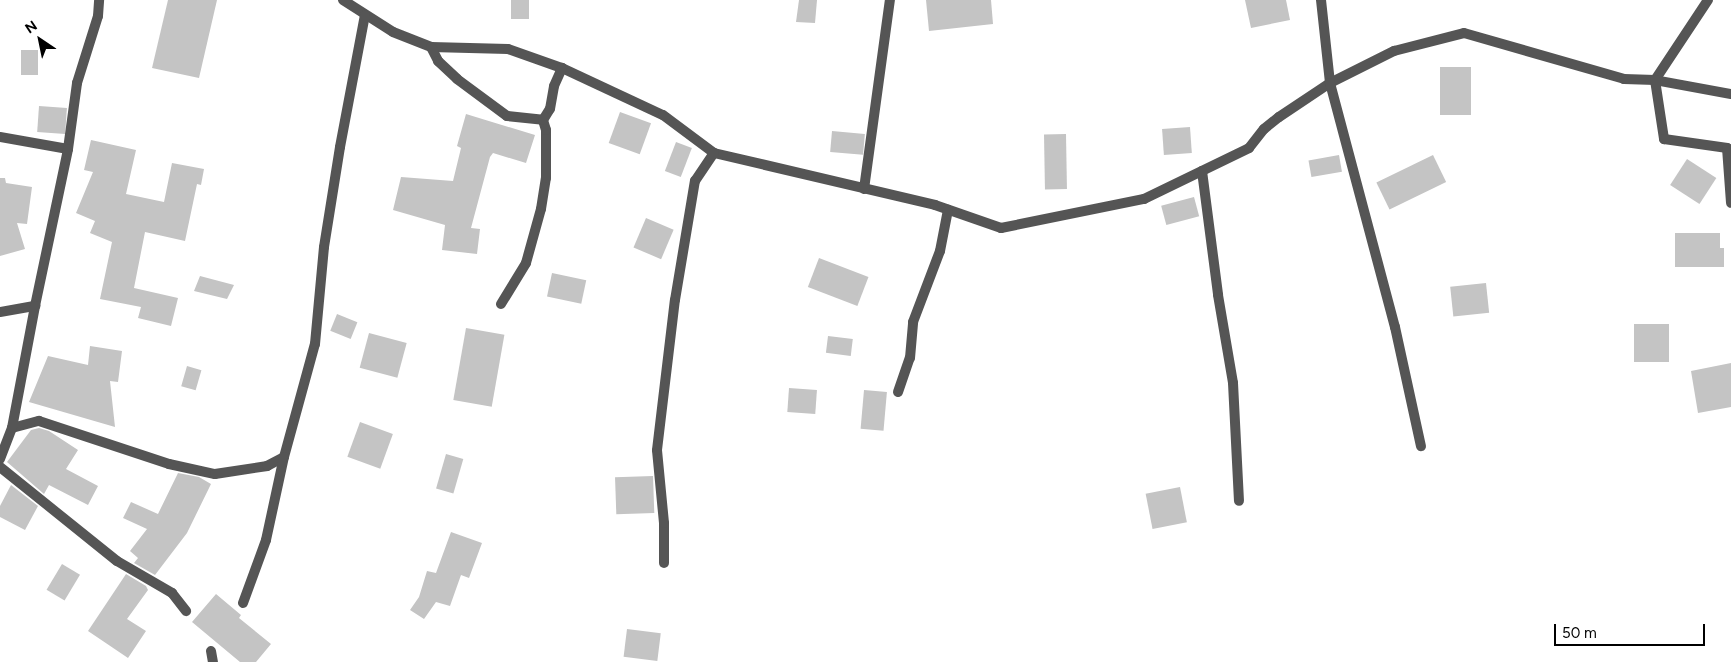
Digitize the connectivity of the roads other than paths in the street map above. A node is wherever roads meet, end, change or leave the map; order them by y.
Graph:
1 (99, 0) edge
2 (343, 0) edge
3 (890, 0) edge
4 (1321, 0) edge
5 (1708, 0) edge
6 (365, 15) junction
7 (430, 47) junction
8 (562, 68) junction
9 (1655, 80) junction
10 (1330, 83) junction
11 (1731, 94) edge
12 (543, 120) junction
13 (0, 137) edge
14 (68, 149) junction
15 (714, 152) junction
16 (1202, 171) junction
17 (864, 189) junction
18 (1731, 203) edge
19 (948, 210) junction
20 (502, 304) dead end
21 (36, 306) junction
22 (0, 312) edge
23 (898, 392) dead end
24 (12, 428) junction
25 (1420, 446) dead end
26 (284, 457) junction
27 (0, 458) edge
28 (0, 467) edge
29 (1239, 500) dead end
30 (664, 563) dead end
31 (243, 603) dead end
32 (186, 611) dead end
33 (211, 651) dead end
34 (213, 662) edge

1 - 14 street
2 - 6 street
3 - 17 street
4 - 10 street
5 - 9 street
6 - 7 street
6 - 26 street
7 - 8 street
7 - 12 street
8 - 12 street
8 - 15 street
9 - 10 street
9 - 11 street
9 - 18 street
10 - 16 street
10 - 25 street
12 - 20 street
13 - 14 street
14 - 21 street
15 - 17 street
15 - 30 street
16 - 19 street
16 - 29 street
17 - 19 street
19 - 23 street
21 - 22 street
21 - 24 street
24 - 26 street
24 - 27 street
26 - 31 street
28 - 32 street
33 - 34 street

